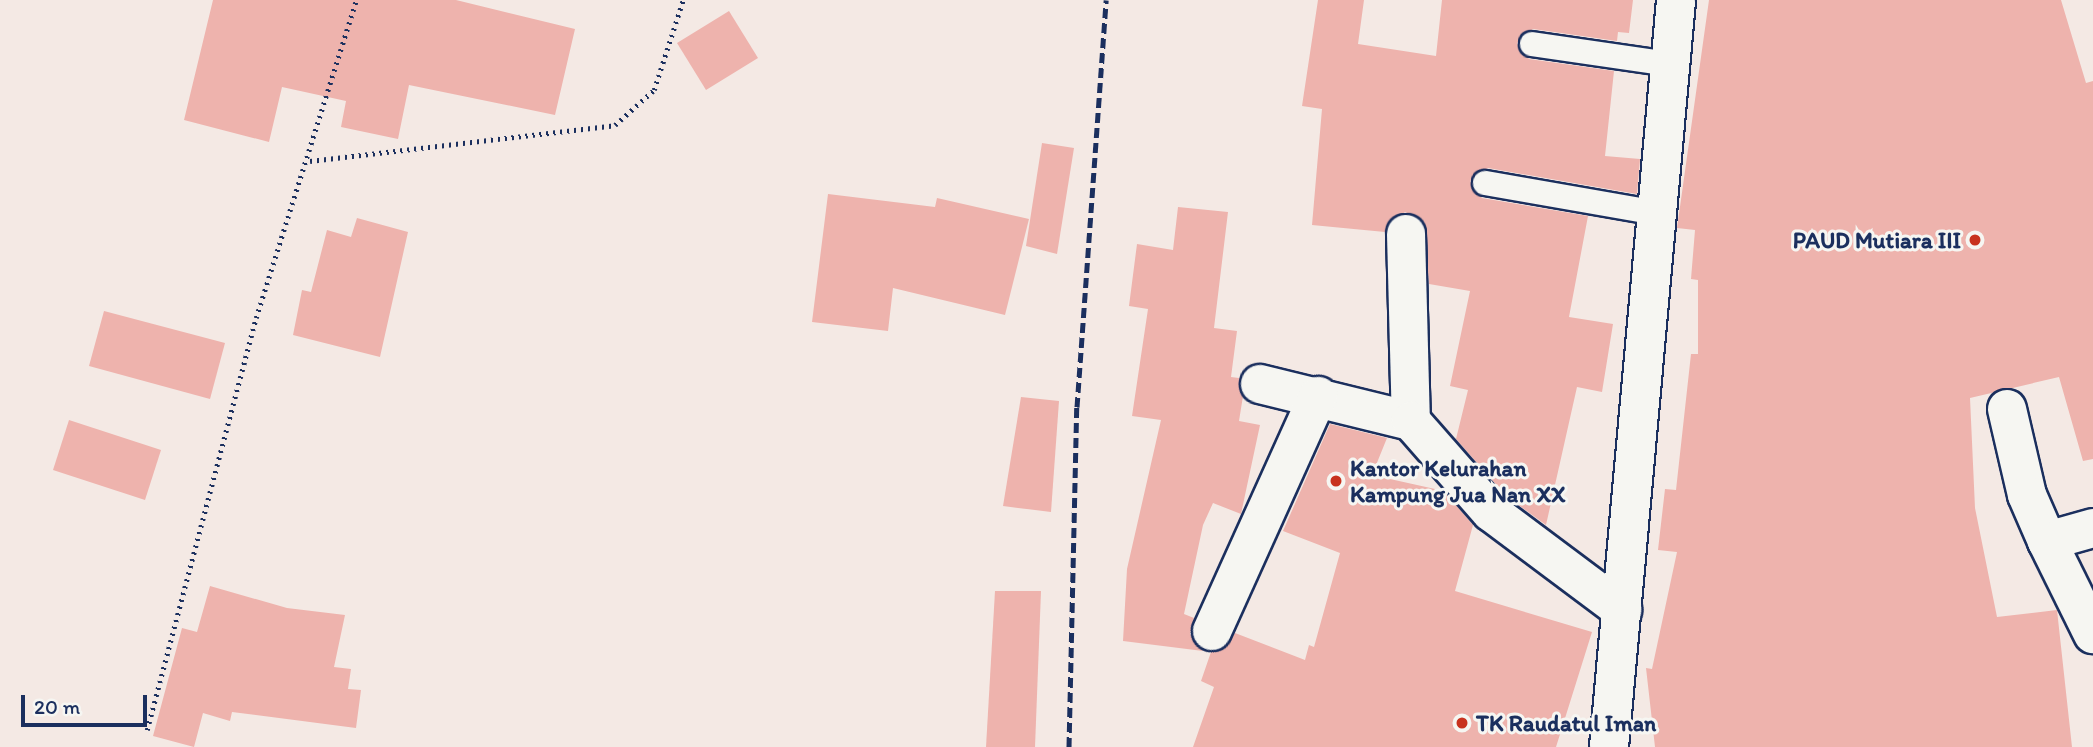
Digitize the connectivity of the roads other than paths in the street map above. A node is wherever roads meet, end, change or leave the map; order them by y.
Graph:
1 (1676, 0) edge
2 (1532, 44) dead end
3 (1669, 65) junction
4 (1485, 183) dead end
5 (1657, 213) junction
6 (1406, 234) dead end
7 (1260, 384) dead end
8 (1318, 396) junction
9 (2007, 409) dead end
10 (1411, 421) junction
11 (2093, 528) edge
12 (2047, 541) junction
13 (1622, 610) junction
14 (1212, 631) dead end
15 (2093, 634) edge
16 (1609, 747) edge

1 - 3 street
2 - 3 lane
3 - 5 street
4 - 5 lane
5 - 13 street
6 - 10 street
7 - 8 street
8 - 10 street
8 - 14 street
9 - 12 street
10 - 13 street
11 - 12 street
12 - 15 street
13 - 16 street

